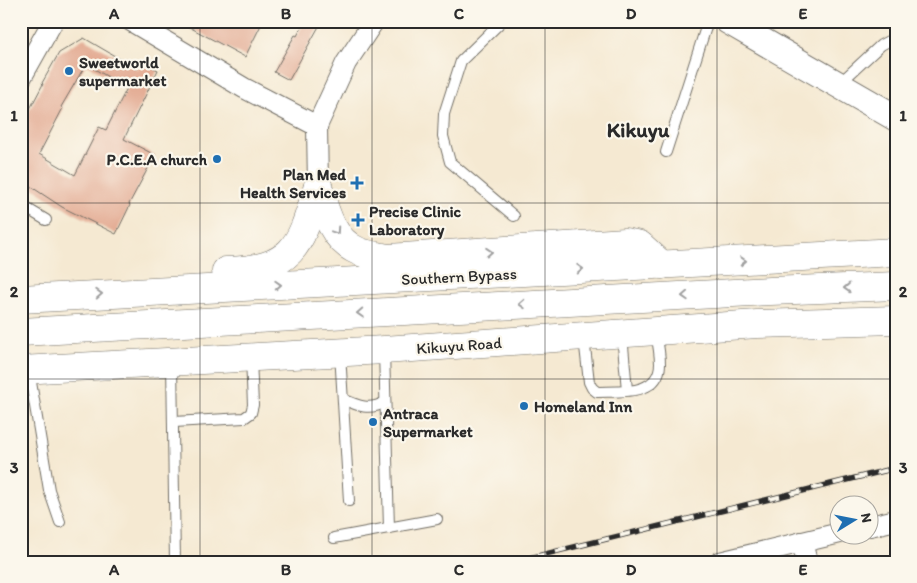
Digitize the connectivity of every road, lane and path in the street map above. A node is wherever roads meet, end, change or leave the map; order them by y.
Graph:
1 (53, 21) edge
2 (132, 21) edge
3 (374, 21) edge
4 (502, 21) edge
5 (708, 21) edge
6 (728, 21) edge
7 (896, 37) edge
8 (21, 78) edge
9 (838, 86) junction
10 (896, 118) edge
11 (317, 126) junction
12 (666, 152) dead end
13 (318, 186) junction
14 (21, 205) edge
15 (514, 216) dead end
16 (46, 220) dead end
17 (896, 252) edge
18 (662, 265) junction
19 (896, 286) edge
20 (50, 297) junction
21 (21, 299) edge
22 (896, 320) edge
23 (21, 332) edge
24 (656, 332) junction
25 (622, 334) junction
26 (584, 337) junction
27 (384, 350) junction
28 (340, 352) junction
29 (251, 357) junction
30 (172, 362) junction
31 (25, 370) edge
32 (627, 390) junction
33 (343, 399) junction
34 (386, 402) junction
35 (174, 422) junction
36 (349, 501) dead end
37 (437, 519) dead end
38 (896, 520) edge
39 (60, 522) dead end
40 (880, 524) edge
41 (389, 528) junction
42 (830, 535) edge
43 (334, 538) dead end
44 (802, 542) junction
45 (175, 562) edge
46 (720, 562) edge
47 (807, 562) edge

1 - 8 street
2 - 11 street
3 - 11 street
4 - 15 lane
5 - 12 lane
6 - 9 street
7 - 9 lane
9 - 10 street
11 - 13 street
13 -> 18 main road
13 - 20 main road
14 - 16 lane
18 -> 17 main road, Southern Bypass
20 -> 18 main road, Southern Bypass
19 -> 23 main road, Southern Bypass
20 - 21 main road, Southern Bypass
22 - 24 main road, Kikuyu Road
24 - 25 main road, Kikuyu Road
24 - 32 lane
25 - 26 main road, Kikuyu Road
25 - 32 lane
26 - 27 main road, Kikuyu Road
26 - 32 lane
27 - 28 main road, Kikuyu Road
27 - 34 lane
28 - 29 main road, Kikuyu Road
28 - 33 lane
29 - 30 main road, Kikuyu Road
29 - 35 lane
30 - 31 main road, Kikuyu Road
30 - 35 lane
31 - 39 lane
33 - 34 lane
33 - 36 lane
34 - 41 lane
35 - 45 lane
37 - 41 lane
38 - 40 street
41 - 43 lane
42 - 44 street
44 - 46 street
44 - 47 street

